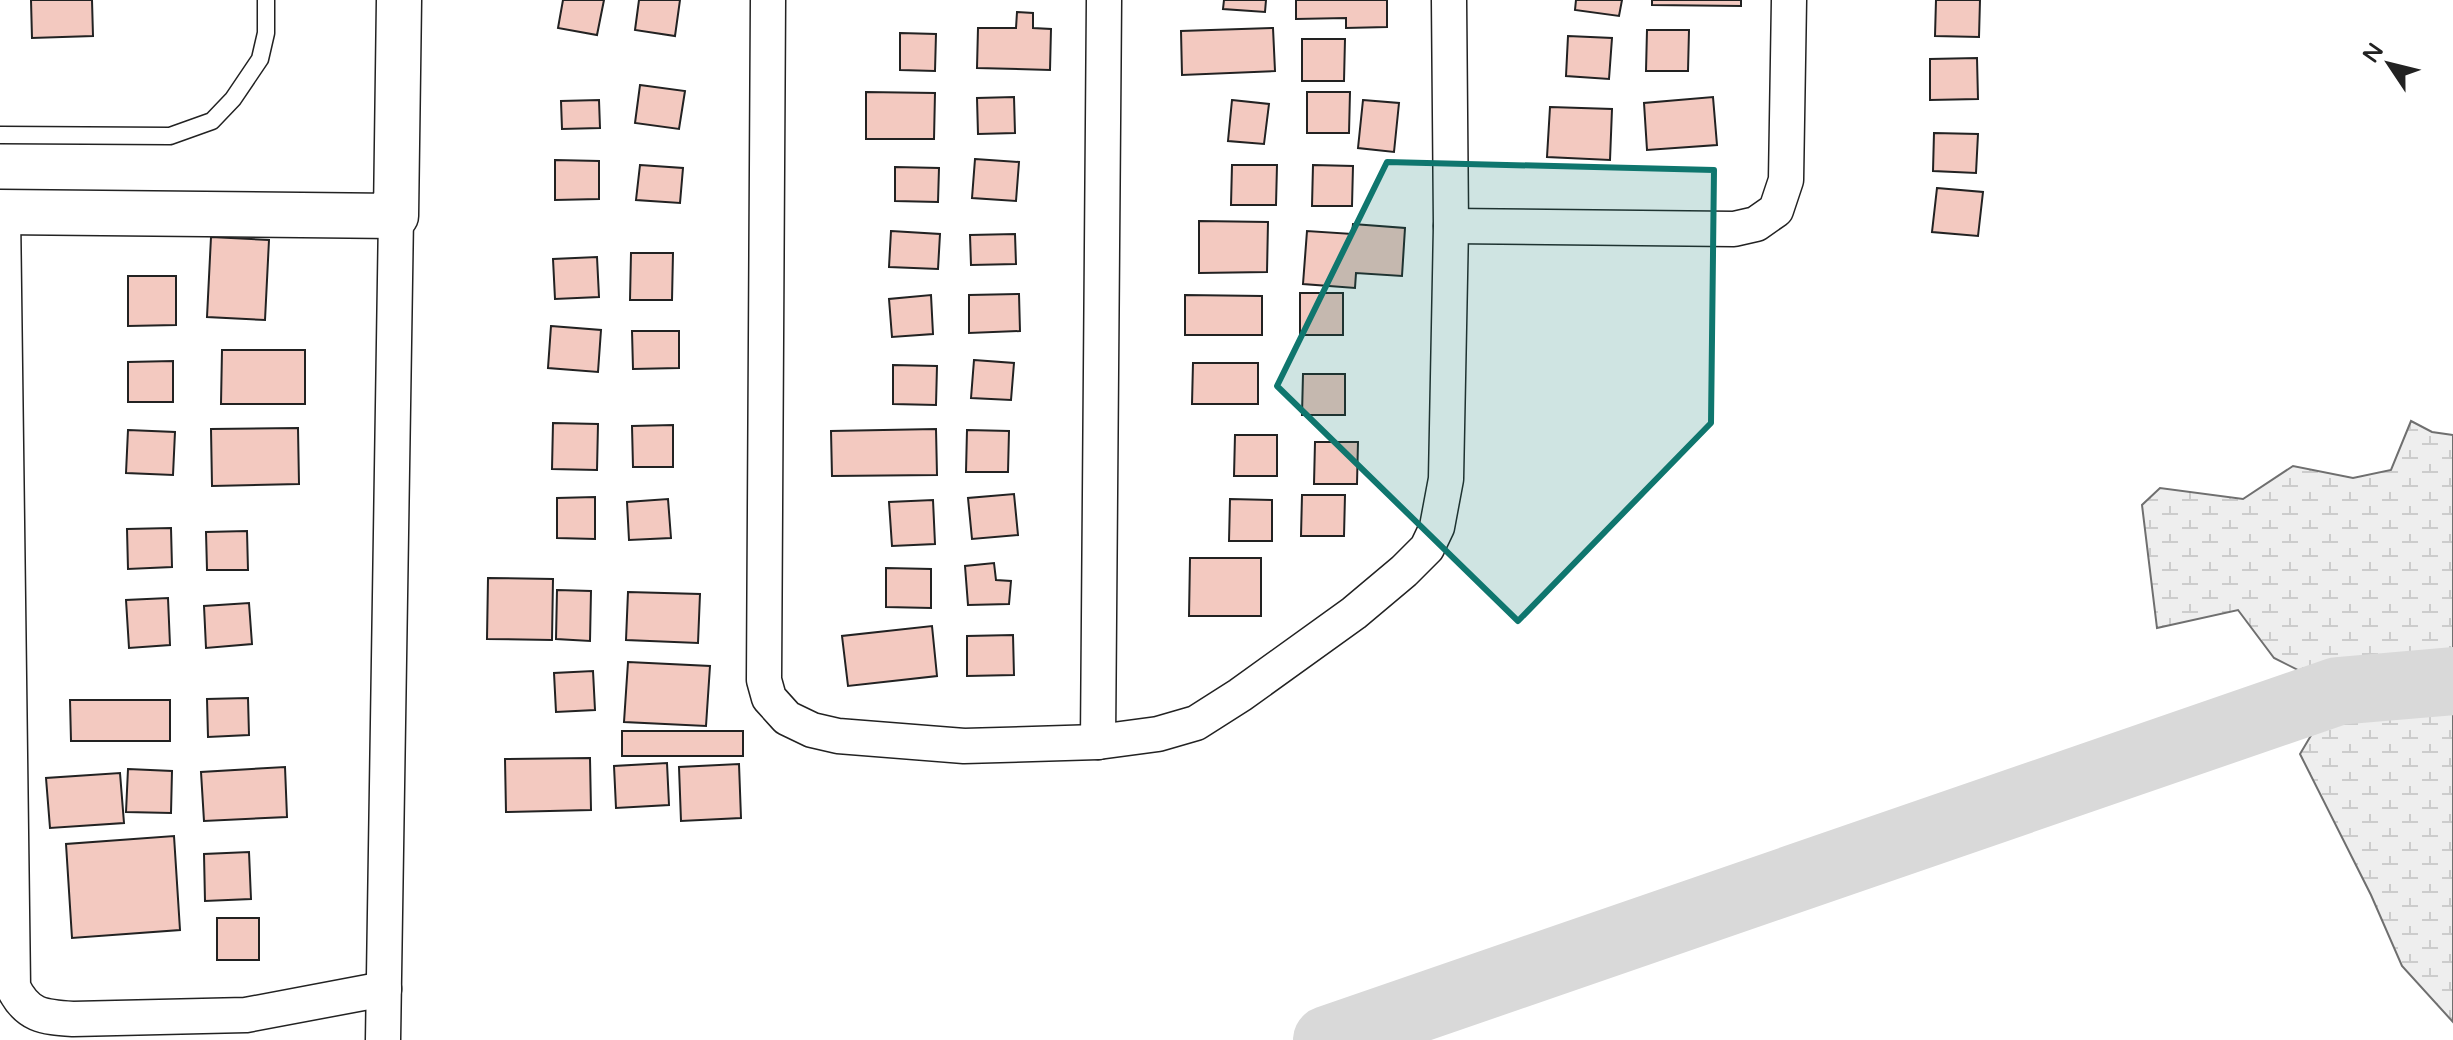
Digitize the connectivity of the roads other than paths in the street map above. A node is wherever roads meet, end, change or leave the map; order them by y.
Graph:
1 (266, 0) edge
2 (399, 0) edge
3 (768, 0) edge
4 (1104, 0) edge
5 (1449, 0) edge
6 (1789, 0) edge
7 (0, 135) edge
8 (1, 212) edge
9 (396, 216) junction
10 (1451, 226) junction
11 (1098, 742) junction
12 (384, 989) junction
13 (383, 1040) edge

1 - 7 lane
2 - 9 street
3 - 11 street
4 - 11 street
5 - 10 street
6 - 10 street
8 - 9 street
8 - 12 street
9 - 12 street
10 - 11 street
12 - 13 street

